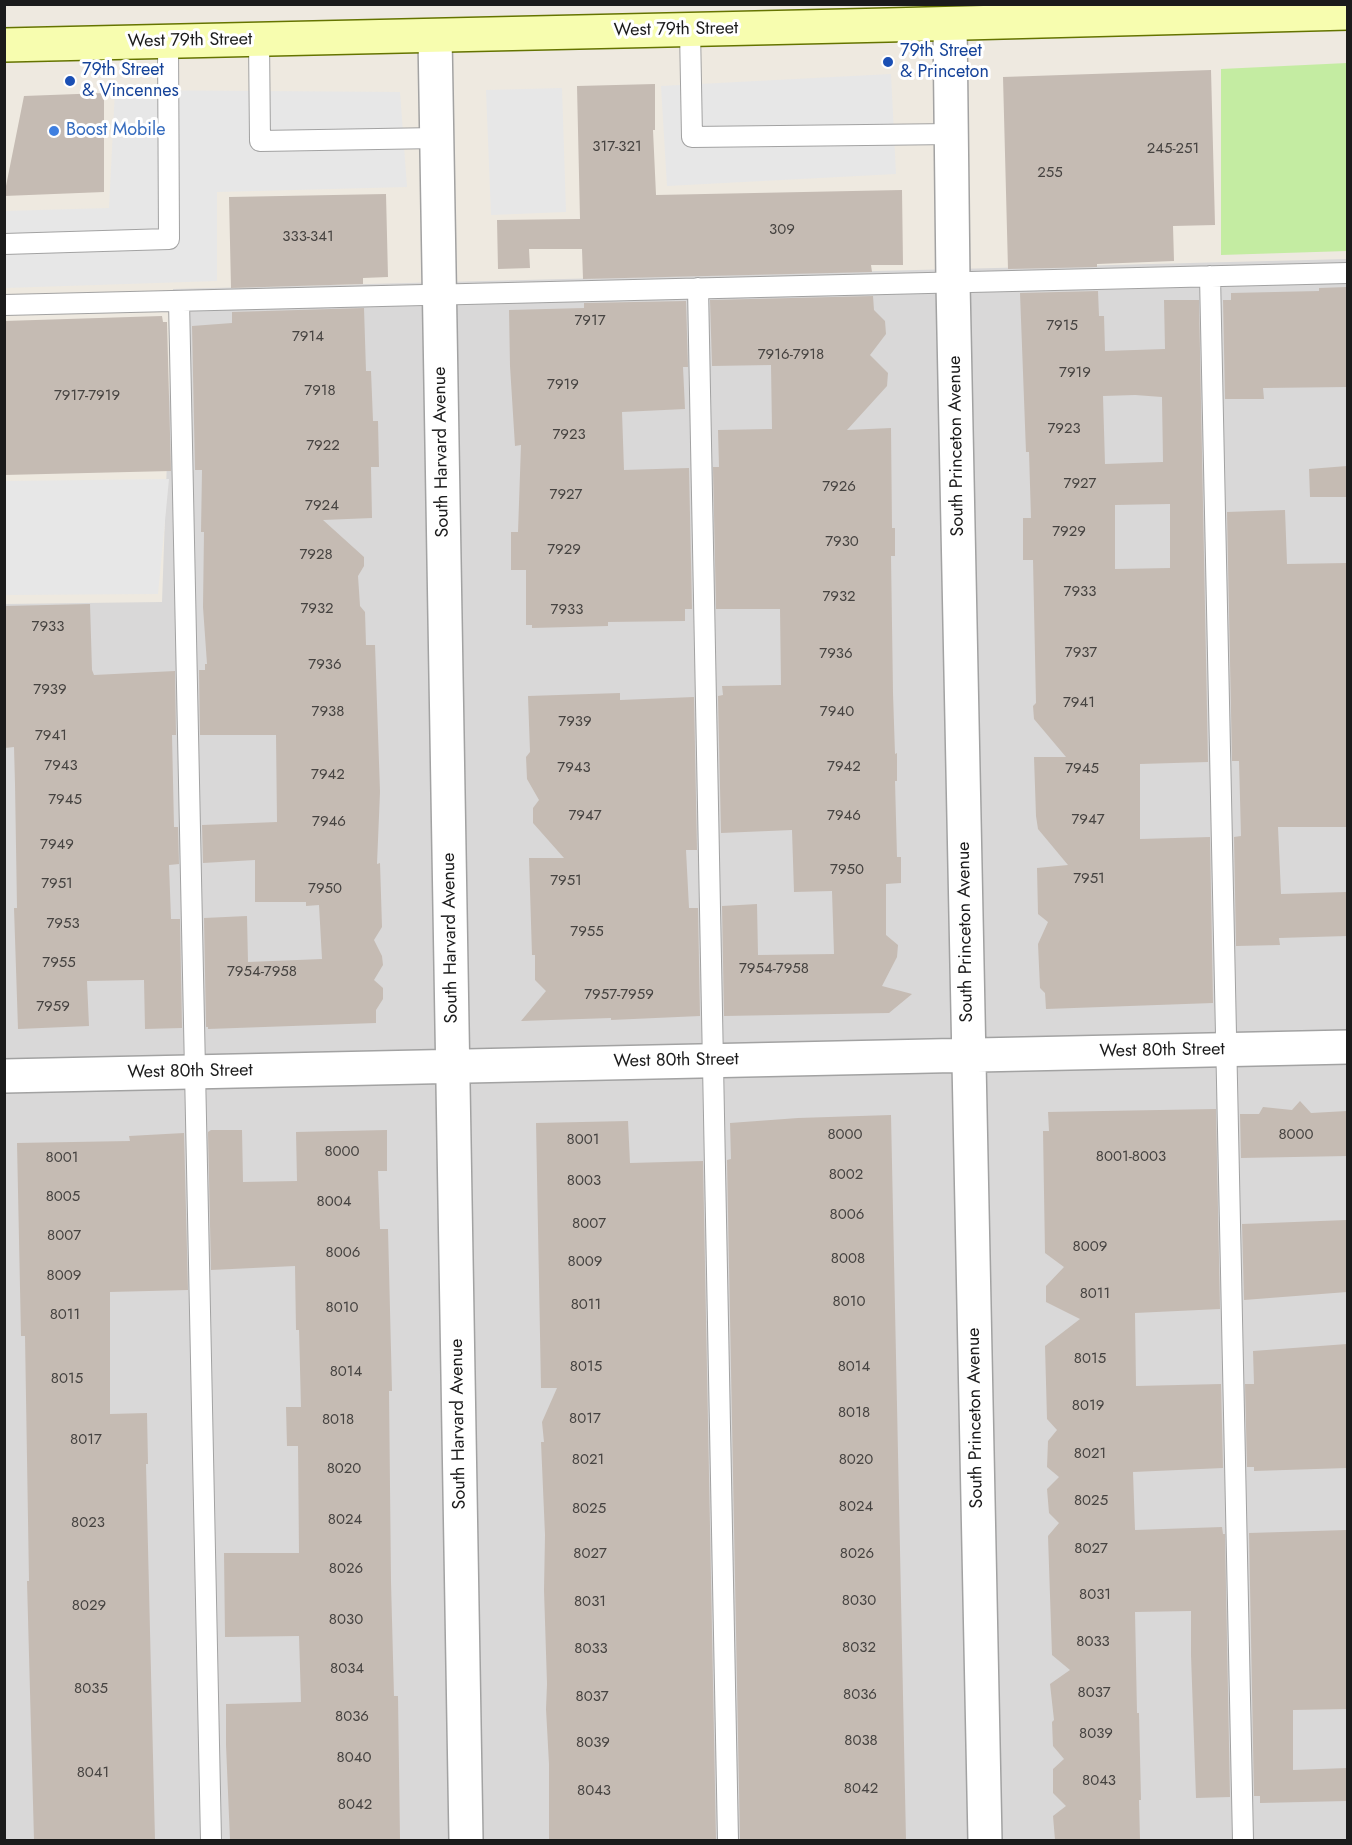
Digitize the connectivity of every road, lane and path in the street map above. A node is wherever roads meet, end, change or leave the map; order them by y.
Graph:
1 (1295, 9) edge
2 (1347, 13) edge
3 (950, 24) junction
4 (690, 30) junction
5 (435, 36) junction
6 (259, 40) junction
7 (168, 41) junction
8 (4, 45) edge
9 (952, 134) junction
10 (437, 138) junction
11 (4, 244) edge
12 (1347, 273) edge
13 (1210, 276) junction
14 (953, 283) junction
15 (698, 288) junction
16 (439, 294) junction
17 (178, 301) junction
18 (4, 305) edge
19 (1347, 1047) edge
20 (1226, 1049) junction
21 (969, 1055) junction
22 (713, 1061) junction
23 (453, 1066) junction
24 (194, 1072) junction
25 (4, 1076) edge
26 (211, 1840) edge
27 (466, 1840) edge
28 (728, 1840) edge
29 (985, 1840) edge
30 (1243, 1840) edge

1 - 2 main road, West 79th Street
1 - 3 main road, West 79th Street
3 - 4 main road, West 79th Street
3 - 9 street, South Princeton Avenue
4 - 5 main road, West 79th Street
4 - 9 lane
5 - 6 main road, West 79th Street
5 - 10 street, South Harvard Avenue
6 - 7 main road, West 79th Street
6 - 10 lane
7 - 8 main road, West 79th Street
7 - 11 lane
9 - 14 street, South Princeton Avenue
10 - 16 street, South Harvard Avenue
12 - 13 lane
13 - 14 lane
13 - 20 lane
14 - 15 lane
14 - 21 street, South Princeton Avenue
15 - 16 lane
15 - 22 lane
16 - 17 lane
16 - 23 street, South Harvard Avenue
17 - 18 lane
17 - 24 lane
19 - 20 street, West 80th Street
20 - 21 street, West 80th Street
20 - 30 lane
21 - 22 street, West 80th Street
21 - 29 street, South Princeton Avenue
22 - 23 street, West 80th Street
22 - 28 lane
23 - 24 street, West 80th Street
23 - 27 street, South Harvard Avenue
24 - 25 street, West 80th Street
24 - 26 lane

